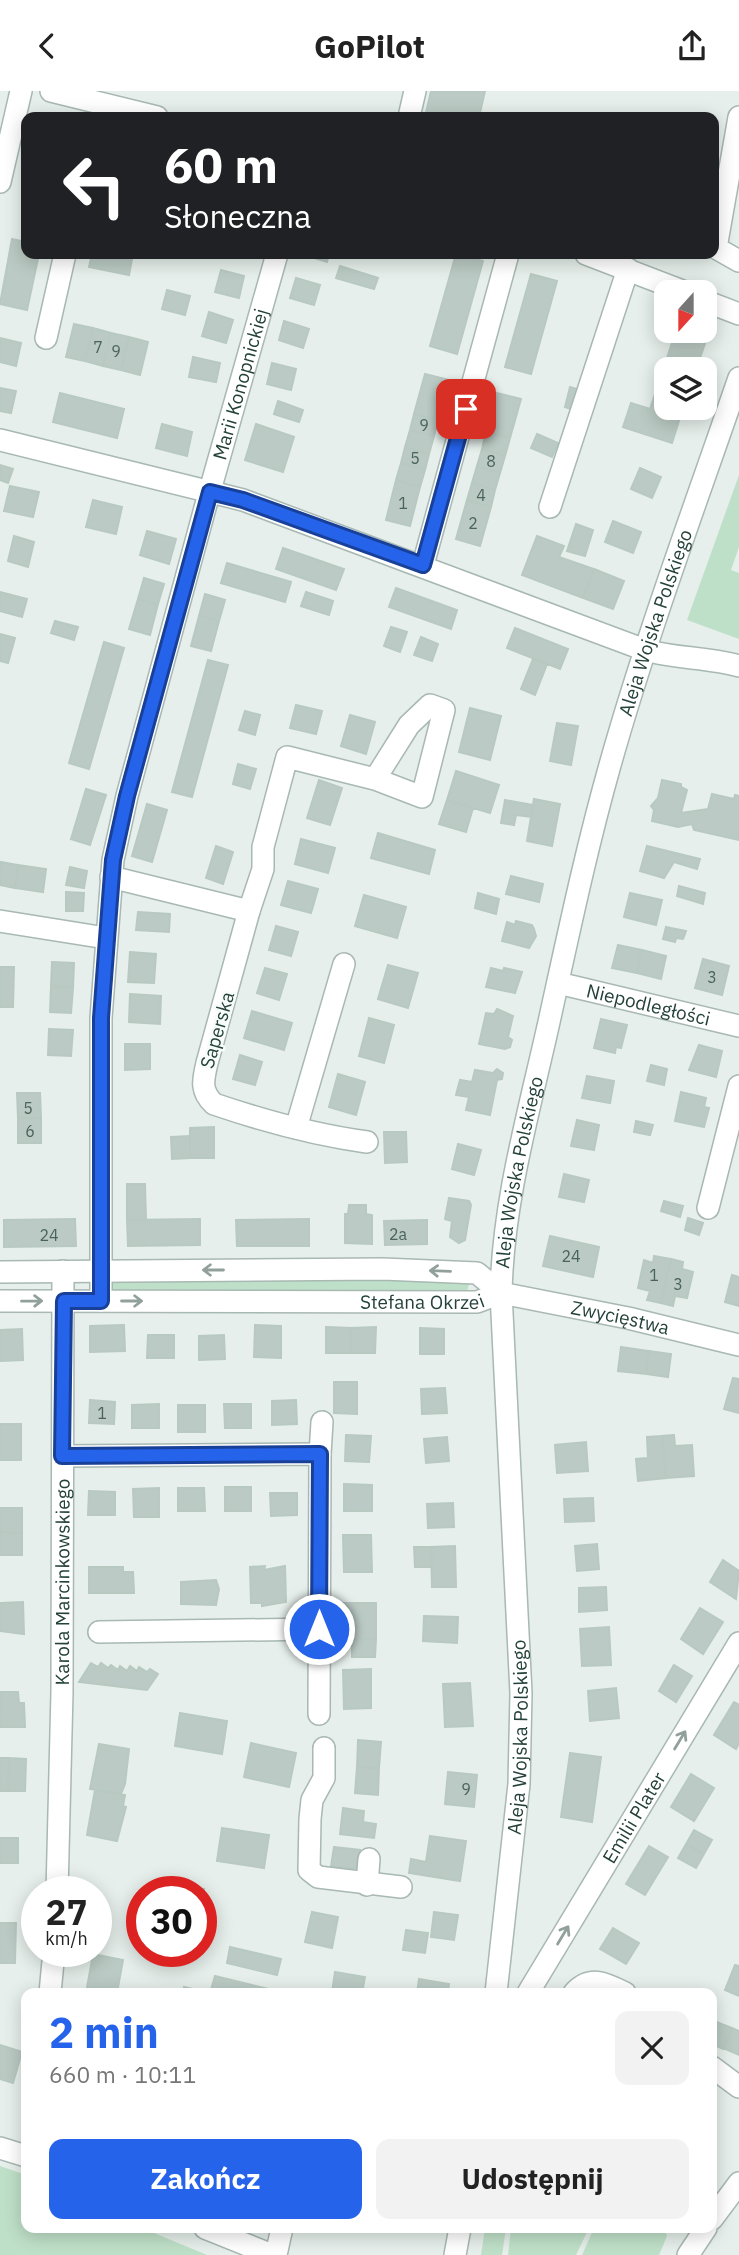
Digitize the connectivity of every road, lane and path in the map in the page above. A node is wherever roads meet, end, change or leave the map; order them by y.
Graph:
1 (21, 91) edge
2 (51, 91) edge
3 (415, 91) edge
4 (97, 110) edge
5 (410, 112) edge
6 (739, 117) edge
7 (0, 182) edge
8 (719, 231) edge
9 (719, 250) edge
10 (64, 259) edge
11 (276, 259) edge
12 (507, 259) edge
13 (600, 259) edge
14 (739, 261) edge
15 (628, 269) junction
16 (655, 280) edge
17 (718, 305) edge
18 (739, 314) edge
19 (46, 338) dead end
20 (739, 377) edge
21 (0, 440) edge
22 (210, 492) junction
23 (550, 507) dead end
24 (423, 565) junction
25 (645, 650) junction
26 (739, 666) edge
27 (374, 779) dead end
28 (111, 877) junction
29 (249, 911) junction
30 (0, 922) edge
31 (106, 938) junction
32 (344, 964) dead end
33 (558, 983) junction
34 (739, 1026) edge
35 (739, 1086) edge
36 (296, 1128) junction
37 (367, 1142) dead end
38 (708, 1208) dead end
39 (63, 1271) junction
40 (100, 1271) junction
41 (0, 1272) edge
42 (501, 1293) junction
43 (0, 1301) edge
44 (64, 1301) junction
45 (101, 1301) junction
46 (739, 1345) edge
47 (322, 1422) dead end
48 (320, 1454) junction
49 (62, 1456) junction
50 (319, 1629) junction
51 (99, 1632) dead end
52 (739, 1643) edge
53 (319, 1714) dead end
54 (324, 1748) dead end
55 (369, 1859) dead end
56 (57, 1876) edge
57 (367, 1885) junction
58 (401, 1887) dead end
59 (52, 1967) edge
60 (50, 1988) edge
61 (496, 1988) edge
62 (531, 1988) edge
63 (579, 1988) edge
64 (614, 1988) edge
65 (717, 2071) edge
66 (739, 2087) edge
67 (0, 2148) edge
68 (21, 2154) edge
69 (737, 2190) edge
70 (717, 2214) edge
71 (218, 2233) edge
72 (281, 2233) edge
73 (459, 2233) edge
74 (703, 2233) edge
75 (274, 2255) edge
76 (455, 2255) edge
77 (688, 2255) edge

1 - 7 street
2 - 4 street
3 - 5 street
6 - 8 street
9 - 14 street
10 - 19 street
11 - 22 street, Marii Konopnickiej
12 - 24 street
13 - 15 street
15 - 16 street
15 - 23 street
17 - 18 street
20 - 25 street, Aleja Wojska Polskiego
21 - 22 street
22 - 24 street
22 - 28 street, Marii Konopnickiej
24 - 25 street
25 - 26 street
25 - 33 street, Aleja Wojska Polskiego
27 - 29 street, Saperska
28 - 29 street
28 - 31 street, Marii Konopnickiej
29 - 36 street, Saperska
30 - 31 street
31 - 40 street, Marii Konopnickiej
32 - 36 street
33 - 34 street, Niepodległości
33 - 42 street, Aleja Wojska Polskiego
35 - 38 street
36 - 37 street, Saperska
39 - 40 street, Stefana Okrzei
39 - 41 street, Stefana Okrzei
39 - 44 street, Karola Marcinkowskiego
42 -> 40 street, Stefana Okrzei
40 - 45 street, Marii Konopnickiej
45 -> 42 street, Stefana Okrzei
42 - 46 street, Zwycięstwa
42 - 61 street, Aleja Wojska Polskiego
43 -> 44 street, Stefana Okrzei
44 - 45 street, Stefana Okrzei
44 - 49 street, Karola Marcinkowskiego
47 - 48 street
48 - 49 street
48 - 50 street
49 - 56 street, Karola Marcinkowskiego
50 - 51 street
50 - 53 street
62 -> 52 street, Emilii Plater
54 - 57 street
55 - 57 street
57 - 58 street
59 - 60 street
63 - 64 street
65 - 66 street
67 - 68 street
69 - 70 street
71 - 75 street
72 - 75 street
73 - 76 street
74 - 77 street

